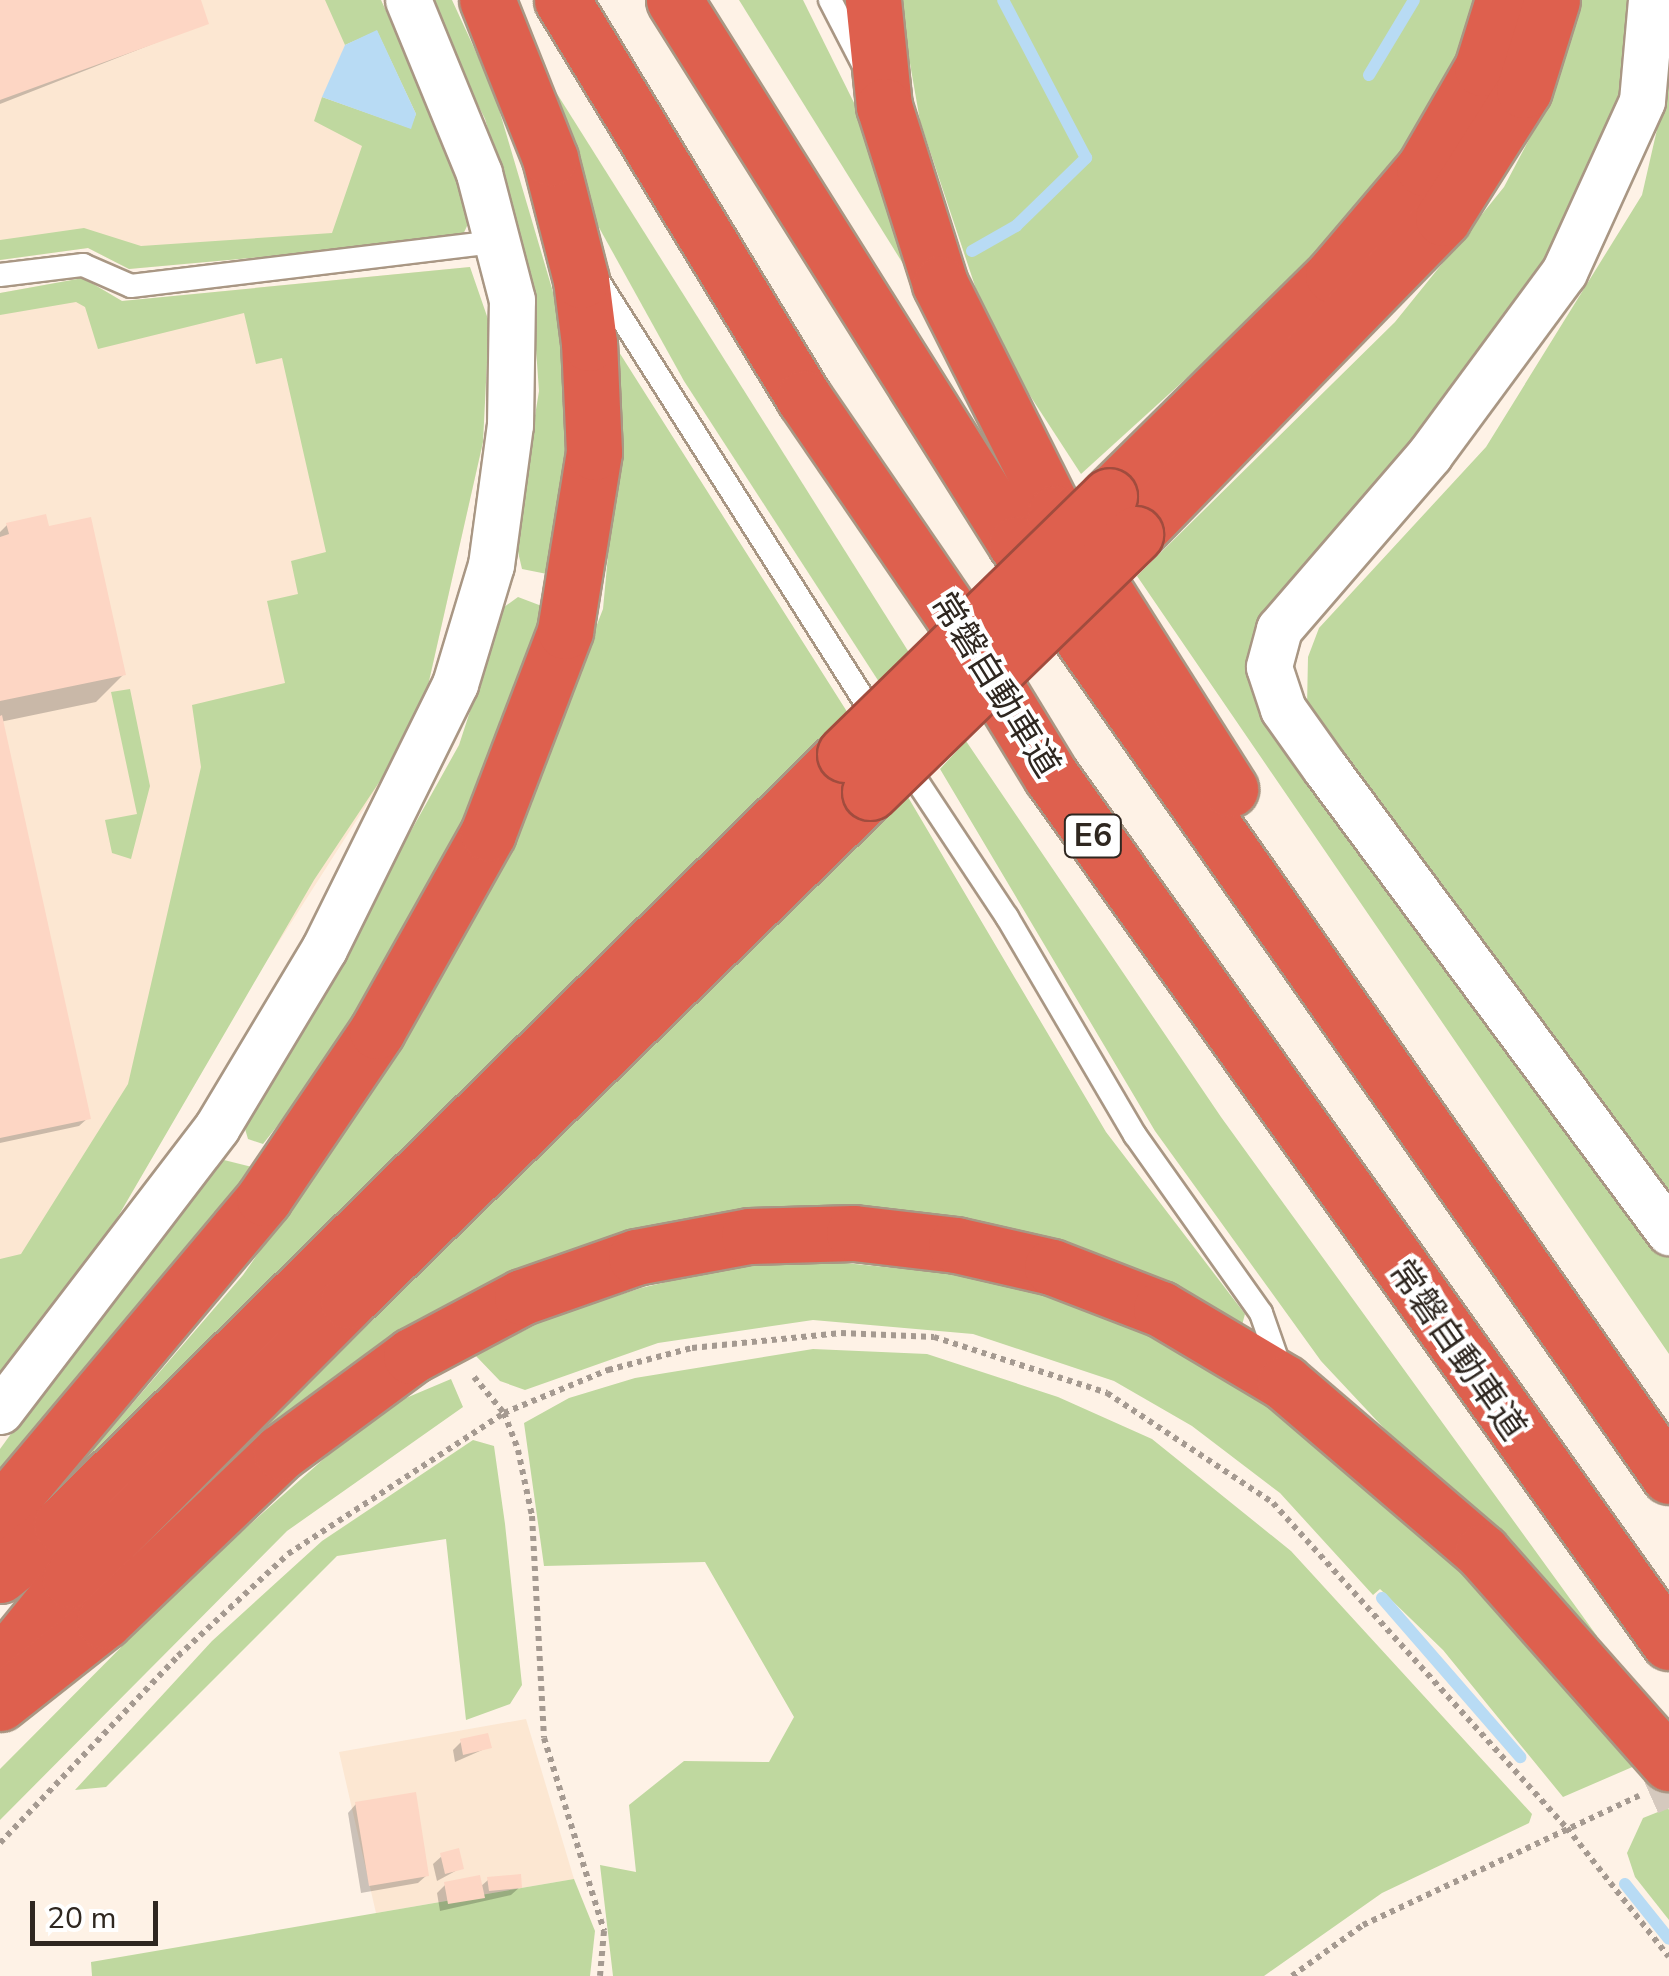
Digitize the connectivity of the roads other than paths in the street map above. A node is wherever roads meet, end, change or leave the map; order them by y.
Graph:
1 (408, 0) edge
2 (487, 0) edge
3 (562, 0) edge
4 (674, 0) edge
5 (830, 0) edge
6 (873, 0) edge
7 (1503, 0) edge
8 (1552, 0) edge
9 (1651, 0) edge
10 (884, 106) junction
11 (572, 241) junction
12 (497, 242) junction
13 (0, 275) edge
14 (1122, 515) junction
15 (858, 773) junction
16 (1669, 1232) edge
17 (1286, 1383) junction
18 (0, 1411) edge
19 (1658, 1462) edge
20 (0, 1513) edge
21 (0, 1575) edge
22 (1669, 1642) edge
23 (0, 1666) edge
24 (0, 1703) edge
25 (1659, 1777) edge

1 - 12 street
2 - 11 highway
3 - 22 highway, 常磐自動車道 / E6
4 - 19 highway
5 - 10 lane
6 - 10 highway
7 - 14 highway
8 - 14 highway
9 - 16 street
10 - 19 highway
11 - 17 lane
11 - 20 highway
12 - 13 lane
12 - 18 street
14 - 15 highway, bridge
15 - 21 highway
15 - 23 highway
17 - 24 highway
17 - 25 highway

